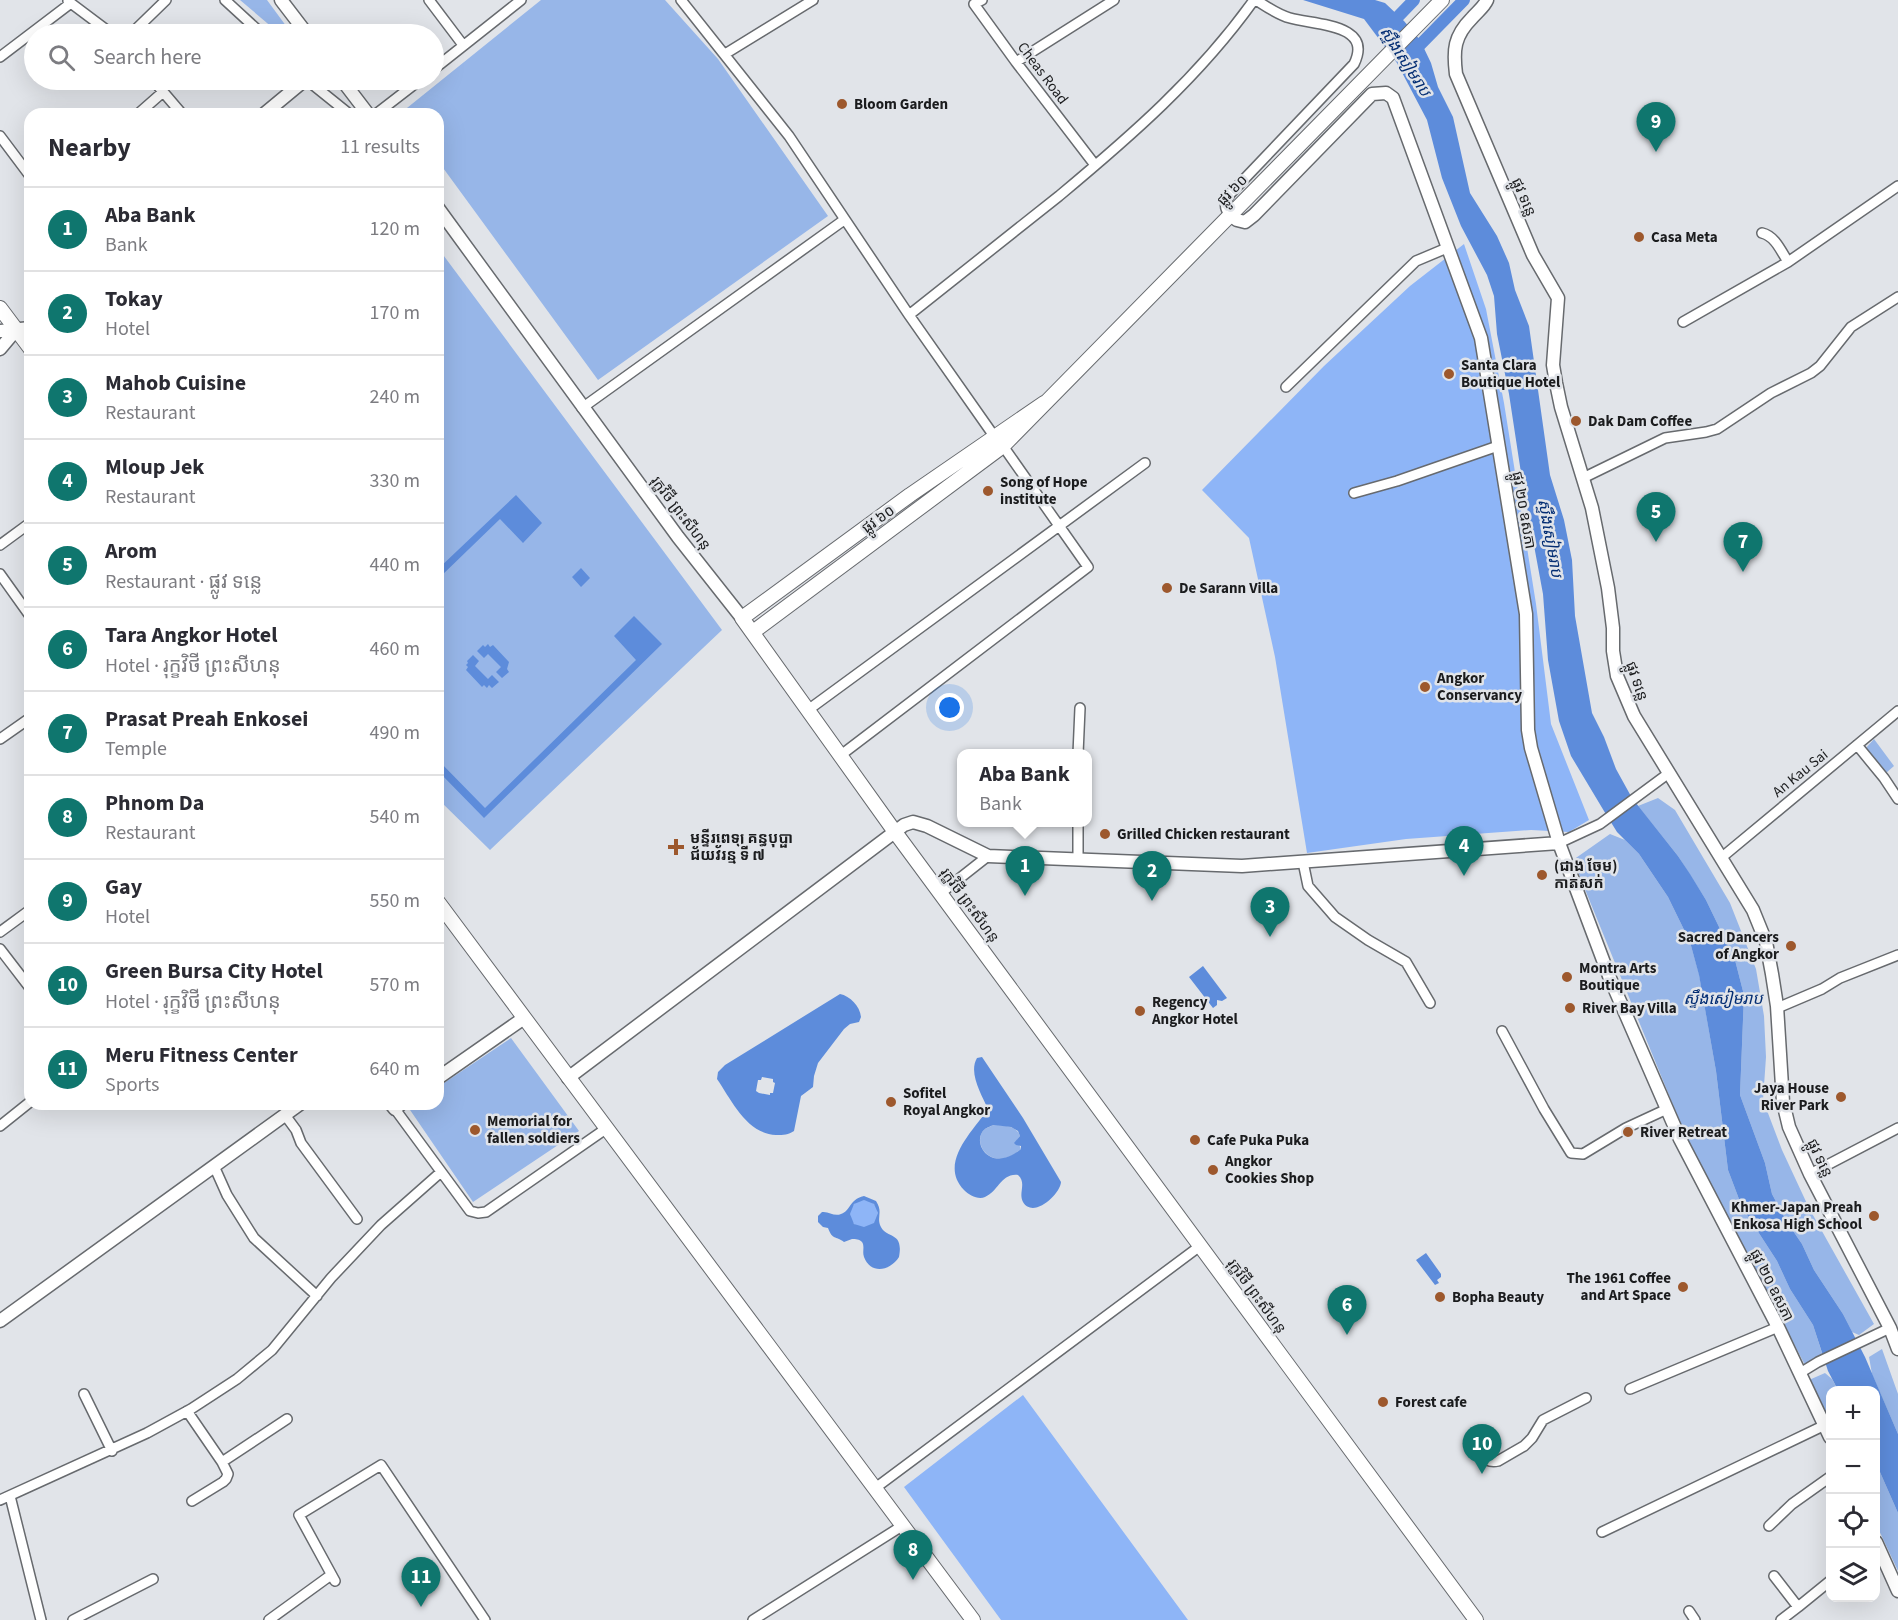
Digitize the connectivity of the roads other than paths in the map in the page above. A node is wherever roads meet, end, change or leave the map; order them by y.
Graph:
1 (166, 0) edge
2 (225, 0) edge
3 (281, 0) edge
4 (429, 0) edge
5 (520, 0) edge
6 (681, 0) edge
7 (813, 0) edge
8 (1114, 0) edge
9 (1255, 0) edge
10 (1487, 0) edge
11 (976, 1) edge
12 (69, 2) edge
13 (1437, 5) edge
14 (41, 24) edge
15 (99, 24) edge
16 (141, 24) edge
17 (250, 24) edge
18 (300, 24) edge
19 (24, 38) edge
20 (463, 45) junction
21 (725, 54) junction
22 (0, 57) edge
23 (444, 61) edge
24 (1016, 63) junction
25 (294, 90) edge
26 (319, 90) edge
27 (350, 90) edge
28 (407, 90) edge
29 (163, 92) joint
30 (145, 108) edge
31 (177, 108) edge
32 (271, 108) edge
33 (342, 108) edge
34 (363, 108) edge
35 (384, 108) edge
36 (0, 136) edge
37 (3, 148) edge
38 (1095, 165) junction
39 (24, 170) edge
40 (1898, 186) edge
41 (1230, 215) junction
42 (444, 216) edge
43 (844, 220) junction
44 (1762, 233) dead end
45 (1447, 249) junction
46 (1788, 262) junction
47 (1898, 297) edge
48 (0, 308) edge
49 (909, 315) junction
50 (1683, 322) dead end
51 (23, 329) edge
52 (0, 332) edge
53 (0, 349) edge
54 (1286, 387) dead end
55 (582, 408) junction
56 (999, 441) junction
57 (1498, 446) junction
58 (1145, 463) dead end
59 (1583, 478) junction
60 (1354, 493) dead end
61 (24, 527) edge
62 (1058, 527) junction
63 (0, 545) edge
64 (0, 574) edge
65 (24, 608) edge
66 (742, 618) junction
67 (753, 632) junction
68 (1080, 708) dead end
69 (808, 710) junction
70 (1898, 711) edge
71 (24, 722) edge
72 (0, 739) edge
73 (1857, 745) junction
74 (1078, 749) edge
75 (841, 755) junction
76 (1669, 773) junction
77 (1898, 799) edge
78 (1078, 827) edge
79 (895, 832) junction
80 (1559, 843) junction
81 (988, 856) junction
82 (1721, 858) junction
83 (1078, 860) junction
84 (1303, 862) junction
85 (941, 893) junction
86 (444, 910) edge
87 (24, 914) edge
88 (0, 932) edge
89 (0, 949) edge
90 (1898, 955) edge
91 (24, 980) edge
92 (1430, 1003) dead end
93 (1777, 1006) junction
94 (525, 1018) junction
95 (1502, 1031) dead end
96 (444, 1074) edge
97 (568, 1078) junction
98 (24, 1107) edge
99 (1667, 1109) junction
100 (292, 1110) edge
101 (399, 1110) edge
102 (285, 1115) junction
103 (0, 1126) edge
104 (607, 1128) junction
105 (1898, 1128) edge
106 (214, 1166) junction
107 (441, 1172) junction
108 (1810, 1174) junction
109 (357, 1219) dead end
110 (1200, 1246) junction
111 (317, 1296) junction
112 (0, 1320) edge
113 (1778, 1327) junction
114 (1890, 1328) junction
115 (1898, 1349) edge
116 (1800, 1373) junction
117 (1630, 1389) dead end
118 (84, 1394) dead end
119 (1586, 1398) dead end
120 (187, 1411) junction
121 (287, 1419) dead end
122 (1825, 1425) joint
123 (112, 1451) junction
124 (1477, 1453) dead end
125 (222, 1462) junction
126 (1826, 1480) edge
127 (874, 1489) junction
128 (5, 1498) edge
129 (192, 1501) dead end
130 (902, 1526) junction
131 (1769, 1526) dead end
132 (1602, 1532) dead end
133 (1876, 1548) edge
134 (1774, 1576) dead end
135 (153, 1579) dead end
136 (1826, 1584) edge
137 (1898, 1591) edge
138 (1798, 1607) junction
139 (1689, 1611) dead end
140 (41, 1620) edge
141 (73, 1620) edge
142 (269, 1620) edge
143 (485, 1620) edge
144 (753, 1620) edge
145 (973, 1620) edge
146 (1476, 1620) edge
147 (1695, 1620) edge
148 (1781, 1620) edge

1 - 16 street
2 - 17 street
3 - 18 street
4 - 20 street
5 - 20 street
6 - 21 street
7 - 21 street
8 - 24 street
9 - 38 street
9 - 41 street
10 - 59 street, ផ្លូវ ទន្លេ
11 - 24 street, Cheas Road
12 - 14 street
12 - 15 street
13 - 41 main road, ផ្លូវ ៦០
19 - 22 street
20 - 23 street
21 - 43 street
24 - 38 street, Cheas Road
25 - 32 street
26 - 33 street
27 - 34 street
28 - 35 street
29 - 30 street
29 - 31 street
36 - 37 street
37 - 39 street
38 - 49 street
40 - 46 street
41 - 45 street, ផ្លូវ ២០ ឧសភា
41 - 56 main road, ផ្លូវ ៦០
42 - 55 street, រុក្ខវិថី ព្រះសីហនុ
43 - 49 street
43 - 55 street
44 - 46 street
45 - 54 street
45 - 57 street, ផ្លូវ ២០ ឧសភា
46 - 50 street
47 - 59 street
48 - 51 main road
49 - 56 street
51 - 52 street
51 - 53 street
55 - 66 street, រុក្ខវិថី ព្រះសីហនុ
56 - 62 street
56 - 66 main road, ផ្លូវ ៦០
56 - 67 main road, ផ្លូវ ៦០
57 - 60 street
57 - 80 street, ផ្លូវ ២០ ឧសភា
58 - 62 street
59 - 76 street, ផ្លូវ ទន្លេ
61 - 63 street
62 - 69 street
62 - 75 street
64 - 65 street
66 - 67 main road, រុក្ខវិថី ព្រះសីហនុ
67 - 69 main road, រុក្ខវិថី ព្រះសីហនុ
68 - 74 street
69 - 75 main road, រុក្ខវិថី ព្រះសីហនុ
70 - 73 street, An Kau Sai
71 - 72 street
73 - 77 street
73 - 82 street, An Kau Sai
75 - 79 main road, រុក្ខវិថី ព្រះសីហនុ
76 - 80 street
76 - 82 street, ផ្លូវ ទន្លេ
78 - 83 street
79 - 81 street
79 - 85 main road, រុក្ខវិថី ព្រះសីហនុ
79 - 97 street
80 - 84 street
80 - 99 street, ផ្លូវ ២០ ឧសភា
81 - 83 street
81 - 85 street
82 - 93 street, ផ្លូវ ទន្លេ
83 - 84 street
84 - 92 street
85 - 110 main road, រុក្ខវិថី ព្រះសីហនុ
86 - 94 main road
87 - 88 street
89 - 91 street
90 - 93 street
93 - 108 street, ផ្លូវ ទន្លេ
94 - 96 street
94 - 97 main road
95 - 99 street
97 - 104 main road
98 - 103 street
99 - 113 street, ផ្លូវ ២០ ឧសភា
100 - 102 street
101 - 107 street
102 - 106 street
102 - 109 street
104 - 107 street
104 - 127 main road
105 - 108 street
106 - 111 street
106 - 112 street
107 - 111 street
108 - 114 street, ផ្លូវ ទន្លេ
110 - 127 street
110 - 146 main road, រុក្ខវិថី ព្រះសីហនុ
111 - 120 street
113 - 116 street, ផ្លូវ ២០ ឧសភា
113 - 117 street
114 - 115 street, ផ្លូវ ទន្លេ
114 - 116 street
116 - 122 street, ផ្លូវ ២០ ឧសភា
118 - 123 street
119 - 124 street
120 - 123 street
120 - 125 street
121 - 125 street
122 - 132 street
123 - 128 street
125 - 129 street
126 - 131 street
127 - 130 main road
128 - 140 street
130 - 144 street
130 - 145 main road
133 - 137 street
134 - 138 street
135 - 141 street
136 - 138 street
138 - 148 street
139 - 147 street
142 - 143 street

